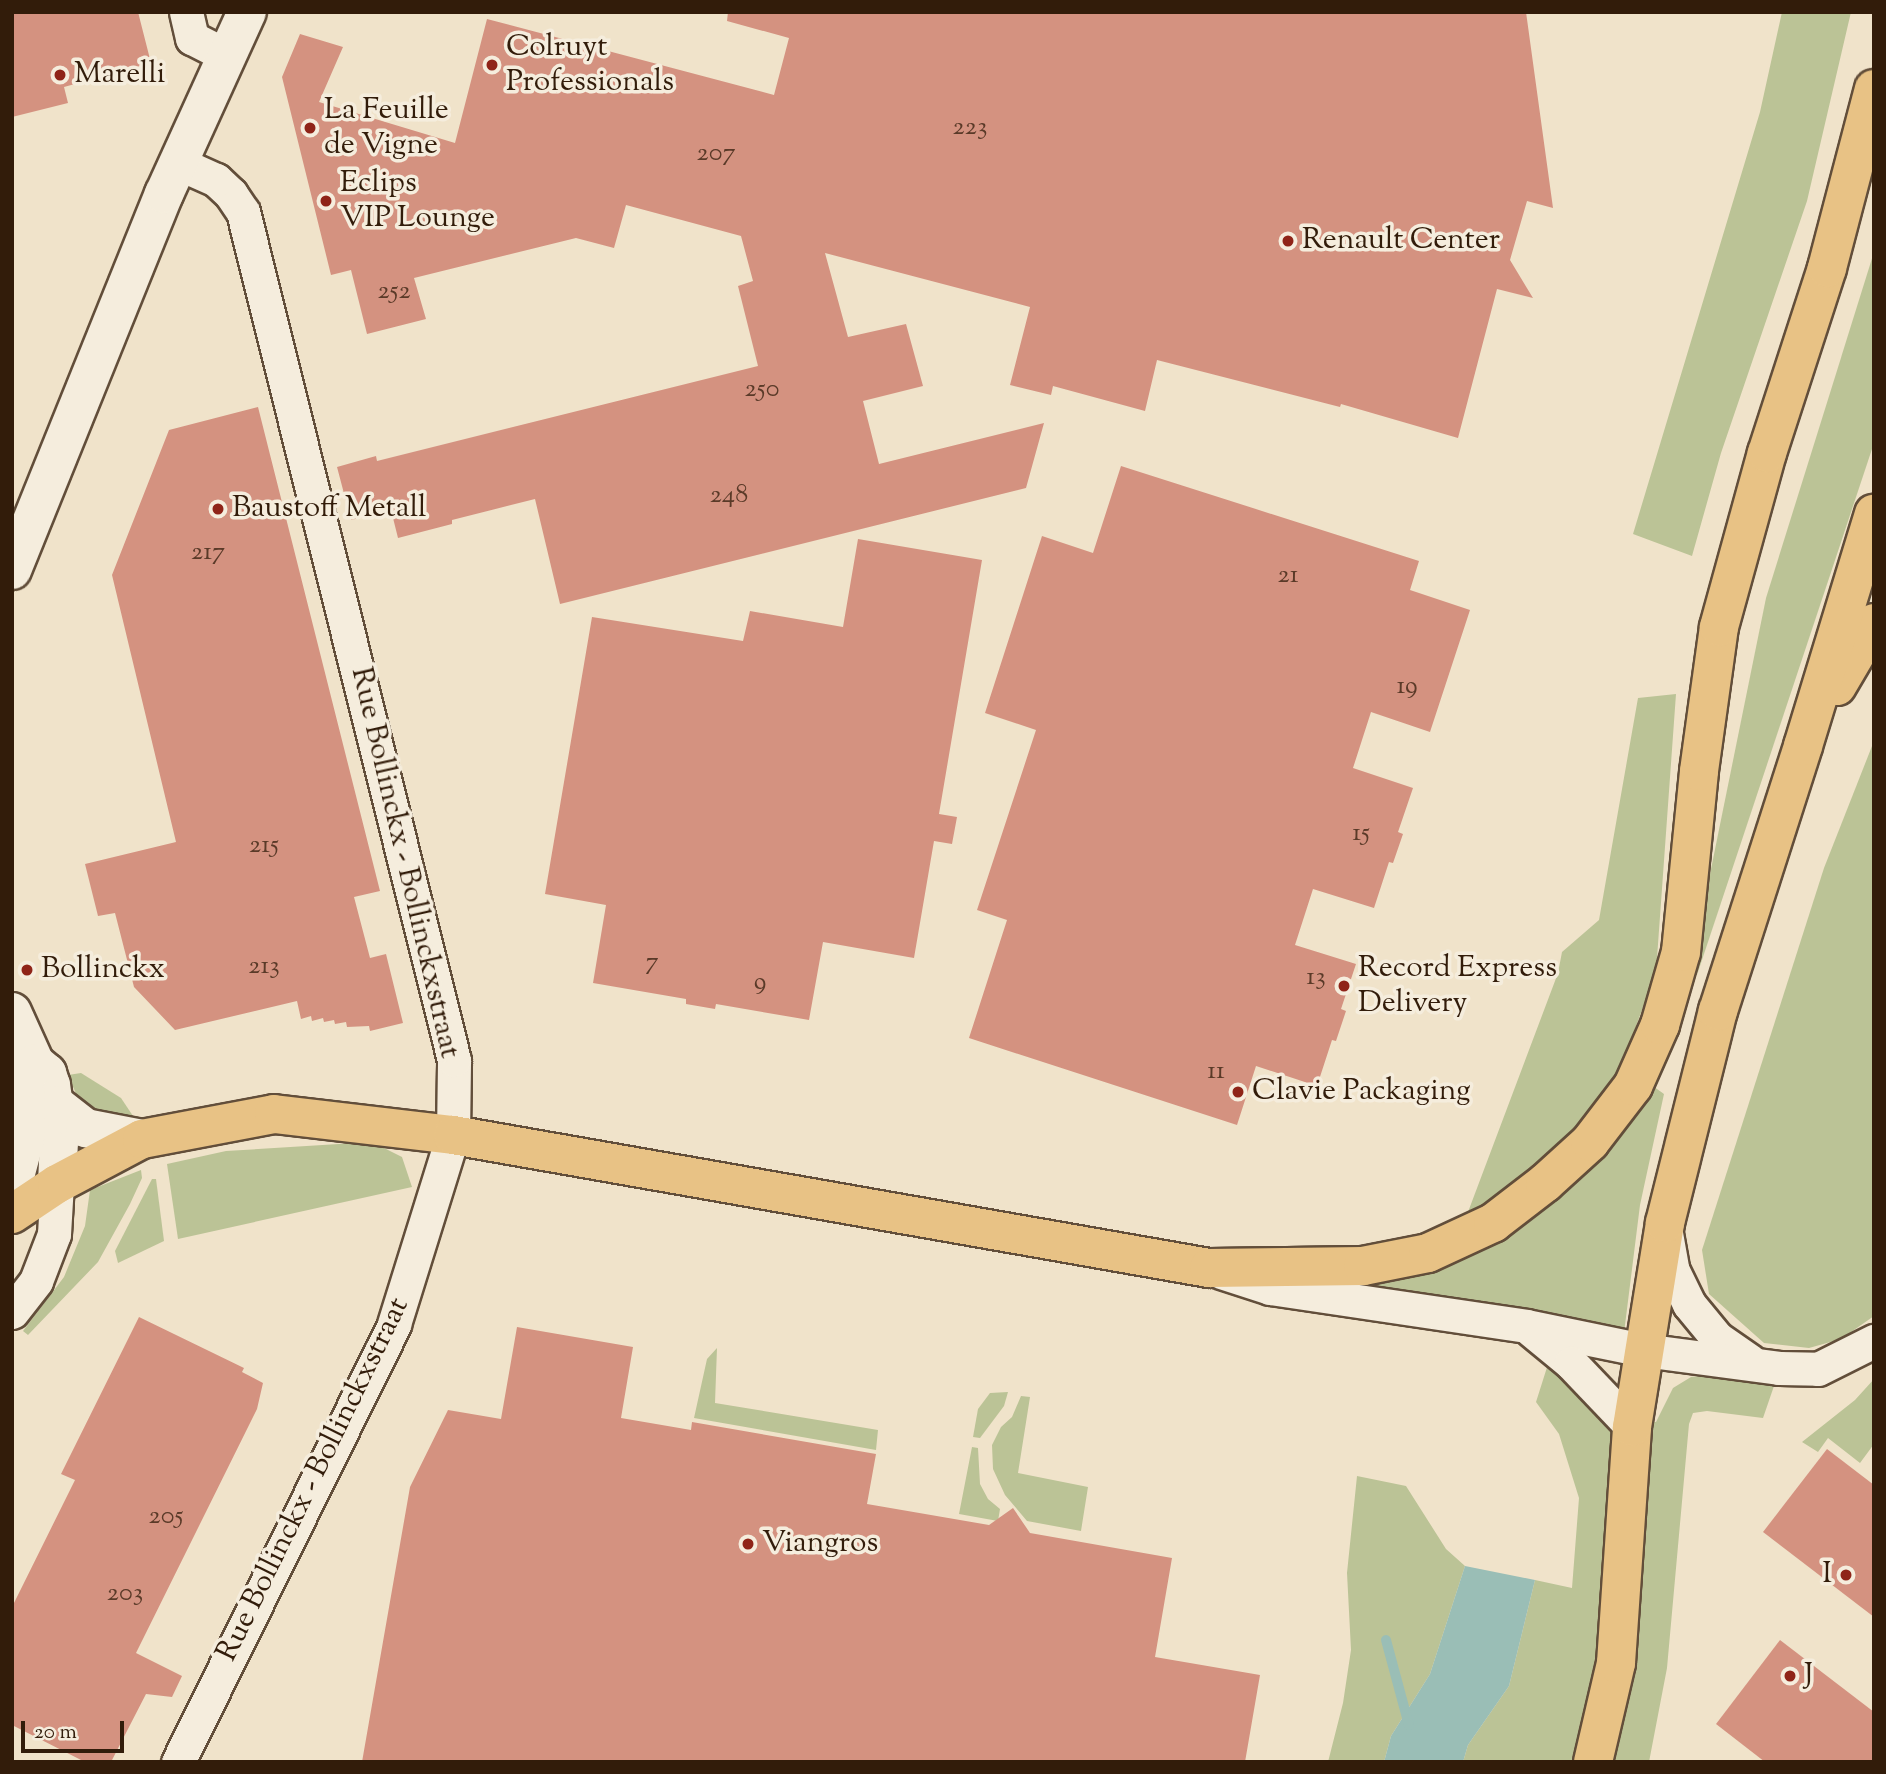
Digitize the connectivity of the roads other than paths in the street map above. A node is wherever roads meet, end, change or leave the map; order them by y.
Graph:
1 (187, 12) edge
2 (247, 12) edge
3 (226, 55) junction
4 (1874, 89) edge
5 (1874, 149) edge
6 (178, 163) junction
7 (1827, 268) junction
8 (1874, 514) edge
9 (12, 570) edge
10 (1874, 623) edge
11 (1803, 746) junction
12 (12, 1012) edge
13 (35, 1063) junction
14 (56, 1105) junction
15 (453, 1135) junction
16 (142, 1139) junction
17 (57, 1184) junction
18 (12, 1188) edge
19 (12, 1214) edge
20 (1665, 1223) junction
21 (1209, 1268) junction
22 (12, 1312) edge
23 (1526, 1326) junction
24 (1874, 1341) edge
25 (1643, 1349) junction
26 (1755, 1364) junction
27 (1632, 1427) junction
28 (178, 1762) edge
29 (1593, 1762) edge

1 - 3 street
2 - 3 street
3 - 6 street
4 - 7 highway
5 - 7 highway
6 - 9 street
6 - 15 street, Rue Bollinckx - Bollinckxstraat
7 - 21 highway
8 - 11 highway
10 - 11 highway
11 - 20 highway
12 - 13 street
13 - 14 street
13 - 18 street
14 - 16 street
14 - 17 street
15 - 16 highway
15 - 21 highway
15 - 28 street, Rue Bollinckx - Bollinckxstraat
16 - 17 highway
17 - 19 highway
17 - 22 street
20 - 25 highway
20 - 26 street
21 - 23 street
23 - 25 street
23 - 27 street
24 - 26 street
25 - 26 street
25 - 27 highway
27 - 29 highway

